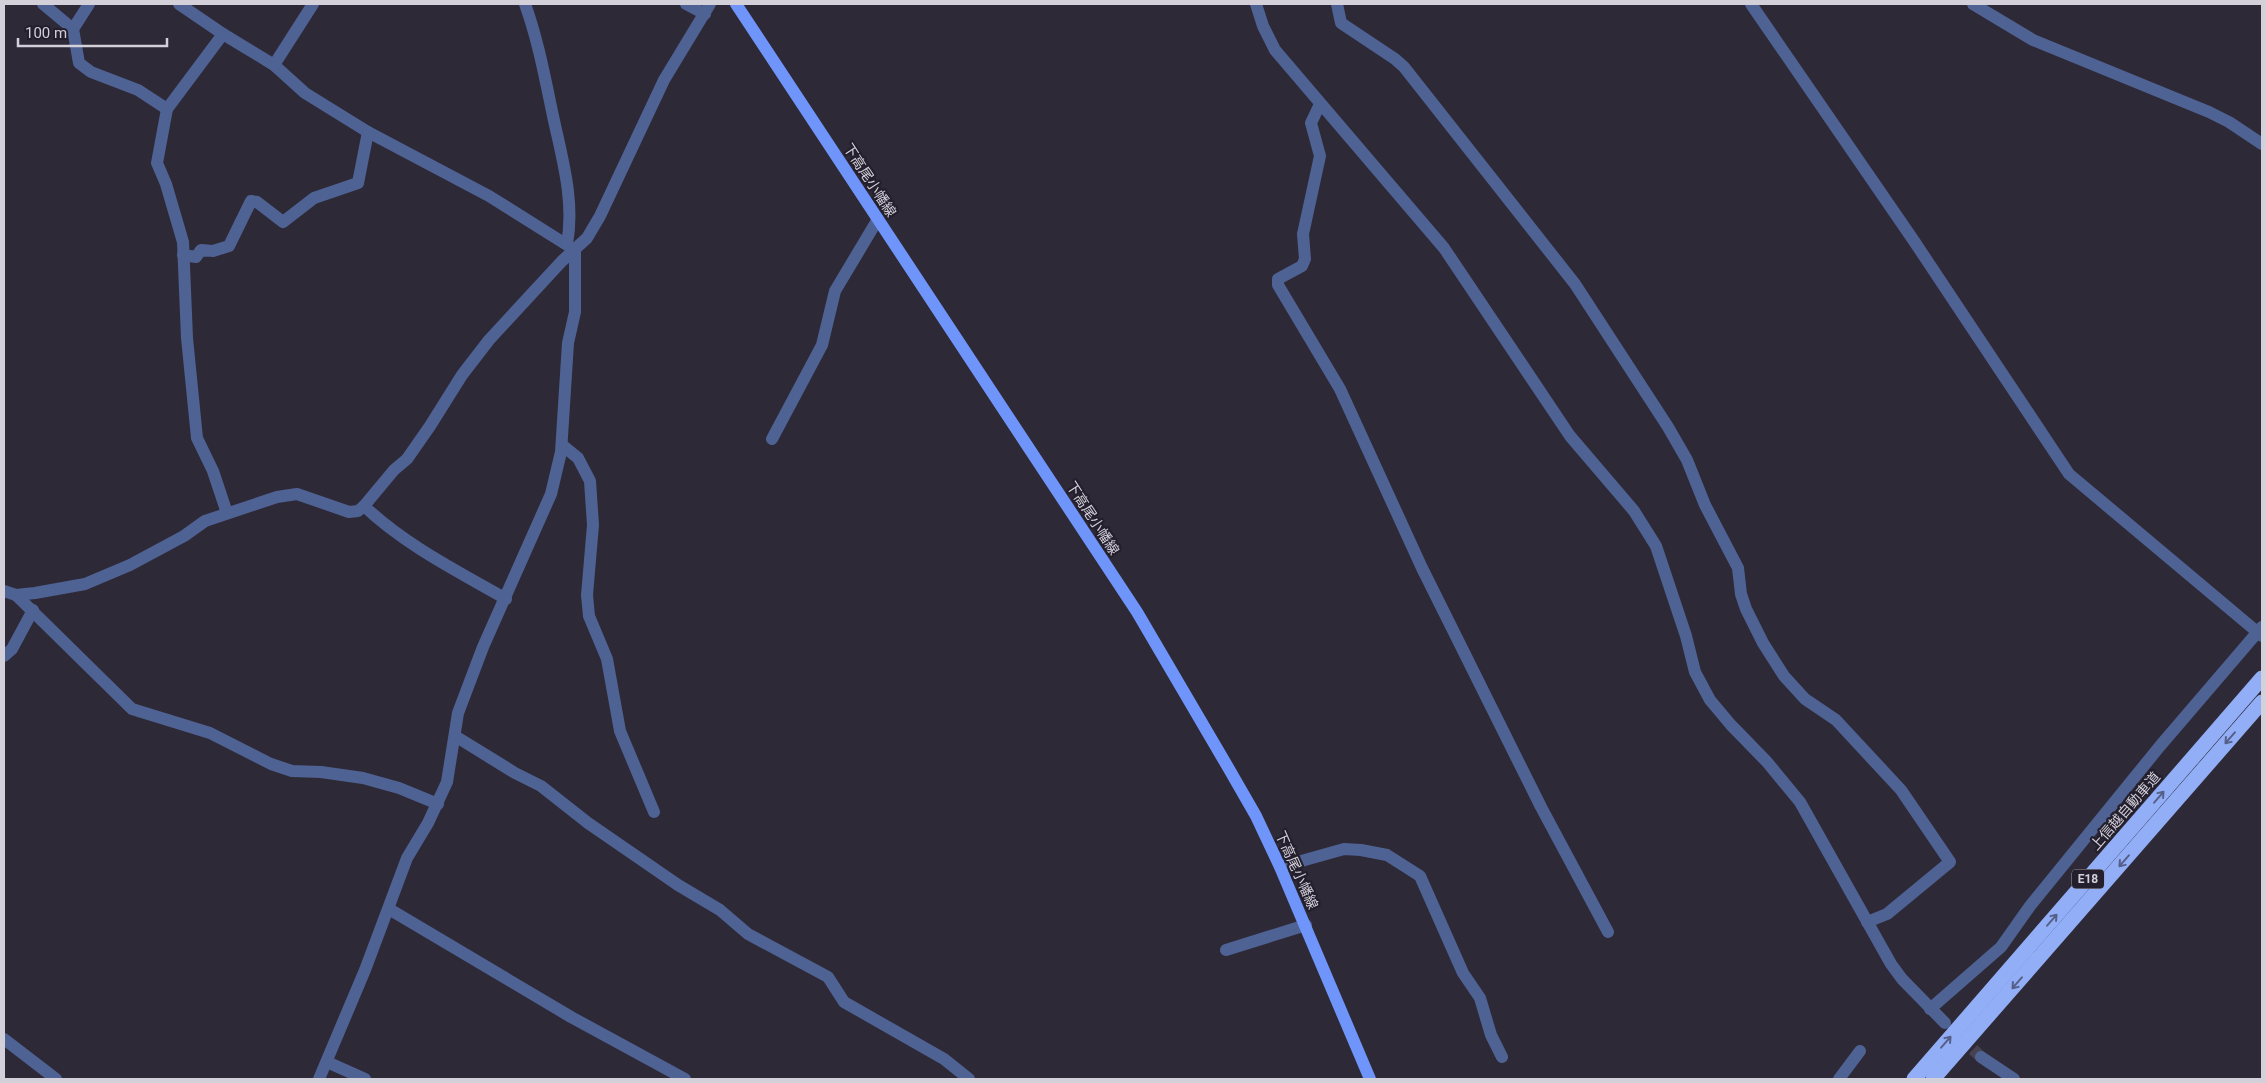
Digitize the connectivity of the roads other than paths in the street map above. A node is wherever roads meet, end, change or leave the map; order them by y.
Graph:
1 (43, 4) edge
2 (89, 4) edge
3 (180, 4) edge
4 (313, 4) edge
5 (525, 4) edge
6 (686, 4) edge
7 (736, 4) edge
8 (1256, 4) edge
9 (1337, 4) edge
10 (1751, 4) edge
11 (1973, 4) edge
12 (707, 9) edge
13 (73, 29) junction
14 (222, 34) junction
15 (274, 65) junction
16 (1320, 104) junction
17 (167, 109) junction
18 (368, 132) junction
19 (2262, 144) edge
20 (878, 219) junction
21 (571, 247) junction
22 (183, 255) junction
23 (772, 439) dead end
24 (562, 445) junction
25 (364, 506) junction
26 (227, 513) junction
27 (10, 593) edge
28 (506, 600) junction
29 (33, 610) junction
30 (2261, 632) edge
31 (4, 656) edge
32 (2262, 678) edge
33 (2262, 702) edge
34 (455, 736) junction
35 (438, 804) junction
36 (654, 812) dead end
37 (1280, 867) junction
38 (389, 909) junction
39 (1867, 922) junction
40 (1306, 926) junction
41 (1608, 932) dead end
42 (1226, 950) dead end
43 (1930, 1009) junction
44 (1945, 1023) dead end
45 (4, 1040) edge
46 (1860, 1051) dead end
47 (1981, 1056) tunnel mouth
48 (1502, 1057) dead end
49 (327, 1062) junction
50 (56, 1079) edge
51 (319, 1079) edge
52 (365, 1079) edge
53 (685, 1079) edge
54 (969, 1079) edge
55 (1370, 1079) edge
56 (1839, 1079) edge
57 (1914, 1079) edge
58 (1933, 1079) edge
59 (2014, 1079) edge

1 - 13 street
2 - 13 street
3 - 14 street
4 - 15 street
5 - 21 street
6 - 12 street
7 - 20 main road, 下高尾小幡線
8 - 16 street
9 - 39 street
10 - 30 street
11 - 19 street
12 - 21 street
13 - 17 street
14 - 15 street
14 - 17 street
15 - 18 street
16 - 39 street
16 - 41 street
17 - 22 street
18 - 21 street
18 - 22 street
20 - 23 street
20 - 37 main road, 下高尾小幡線
21 - 24 street
21 - 25 street
22 - 26 street
24 - 28 street
24 - 36 street
25 - 26 street
25 - 28 street
26 - 27 street
27 - 29 street
28 - 34 street
29 - 31 street
29 - 35 street
30 - 43 street
57 -> 32 highway, 上信越自動車道 / E18
33 -> 58 highway, E18
34 - 35 street
34 - 54 street
35 - 38 street
37 - 40 main road, 下高尾小幡線
37 - 48 street
38 - 49 street
38 - 53 street
39 - 43 street
40 - 42 street
40 - 55 main road, 下高尾小幡線
43 - 44 street
45 - 50 street
46 - 56 street
47 - 59 street
49 - 51 street
49 - 52 street

